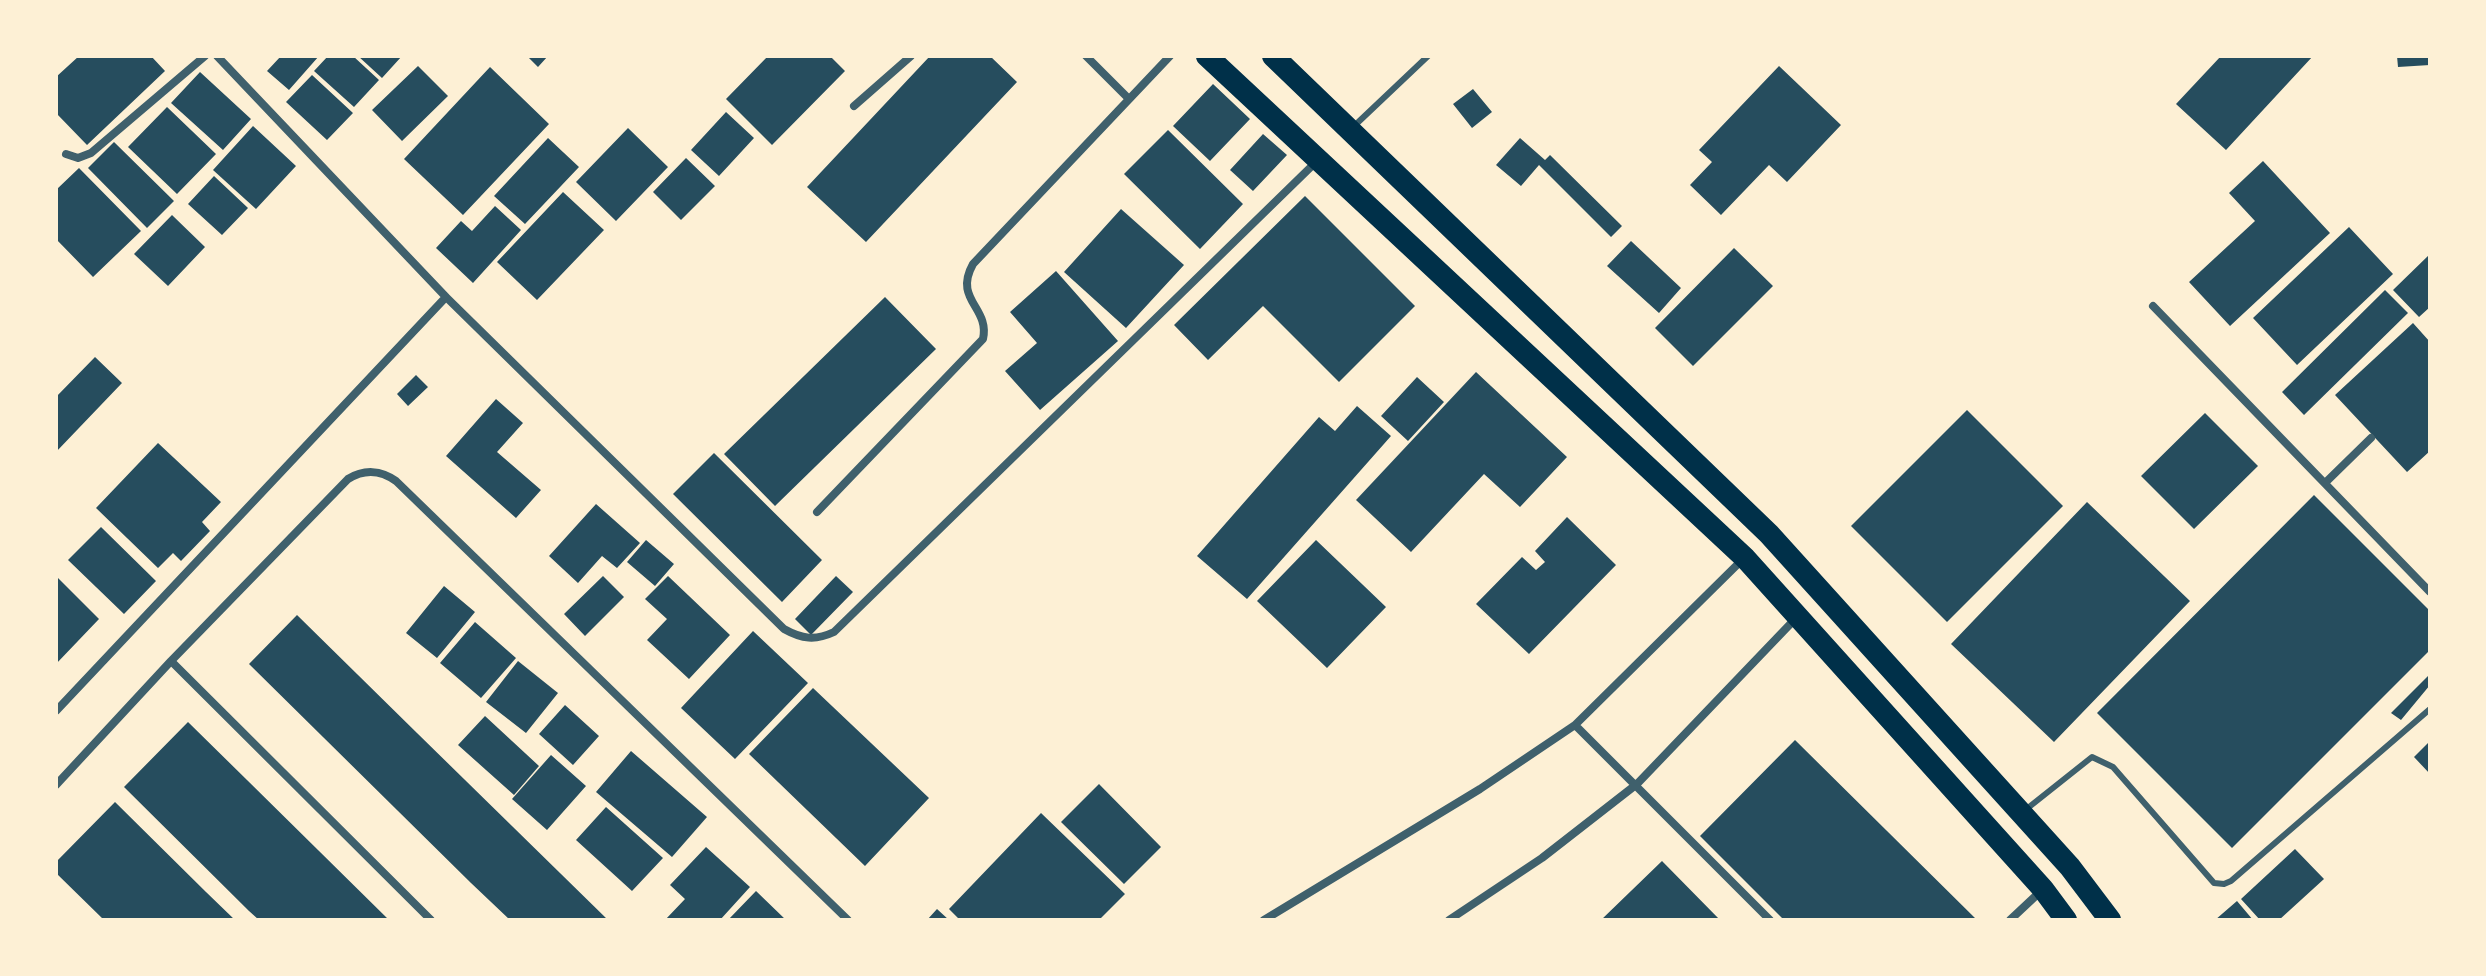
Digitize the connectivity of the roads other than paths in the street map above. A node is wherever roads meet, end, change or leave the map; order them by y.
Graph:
1 (205, 56) edge
2 (217, 56) edge
3 (911, 56) edge
4 (1086, 56) edge
5 (1170, 56) edge
6 (1207, 56) edge
7 (1273, 56) edge
8 (1428, 56) edge
9 (1128, 98) junction
10 (854, 106) dead end
11 (1350, 129) junction
12 (66, 154) dead end
13 (1318, 161) junction
14 (446, 297) junction
15 (2153, 306) dead end
16 (2371, 438) dead end
17 (2325, 483) junction
18 (817, 512) dead end
19 (1745, 558) junction
20 (2429, 589) edge
21 (1798, 616) junction
22 (171, 661) junction
23 (2430, 709) edge
24 (56, 711) edge
25 (1575, 725) junction
26 (1637, 784) junction
27 (56, 785) edge
28 (2022, 813) junction
29 (2043, 889) junction
30 (431, 920) edge
31 (848, 920) edge
32 (1264, 920) edge
33 (1449, 920) edge
34 (1770, 920) edge
35 (2010, 920) edge
36 (2066, 920) edge
37 (2110, 920) edge

1 - 12 street
2 - 14 street
3 - 10 street
4 - 9 street
5 - 9 street
6 - 13 highway
7 - 11 highway
8 - 11 lane
9 - 18 street
11 - 28 highway
13 - 14 street
13 - 19 highway
14 - 24 street
15 - 17 street
16 - 17 street
17 - 20 street
19 - 21 highway
19 - 25 street
21 - 26 street
21 - 29 highway
22 - 27 street
22 - 30 street
22 - 31 street
23 - 28 lane
25 - 26 street
25 - 32 street
26 - 33 street
26 - 34 street
28 - 37 highway
29 - 35 street
29 - 36 highway

